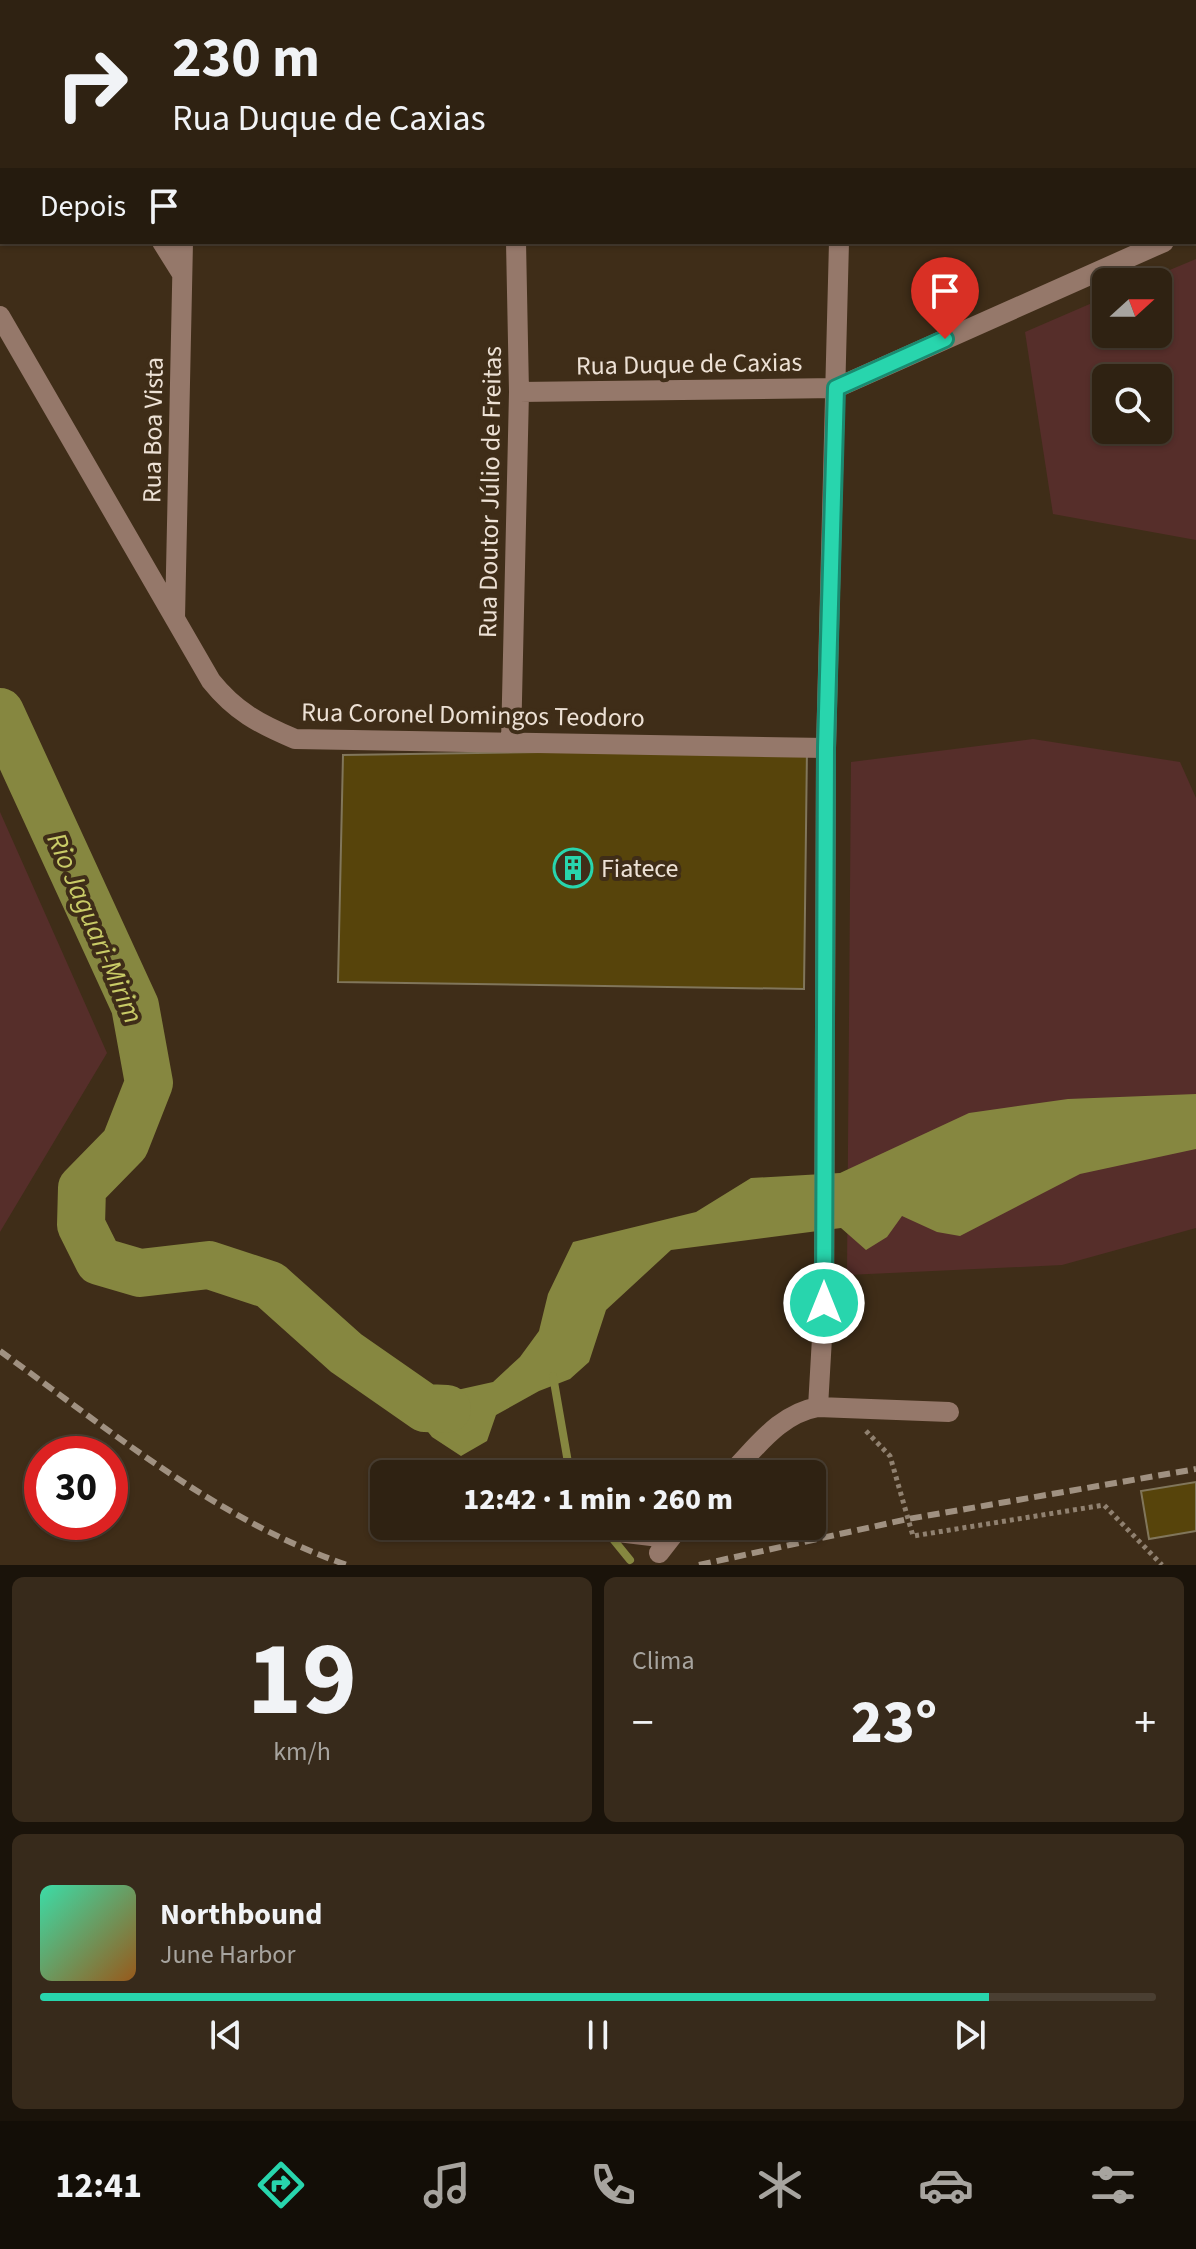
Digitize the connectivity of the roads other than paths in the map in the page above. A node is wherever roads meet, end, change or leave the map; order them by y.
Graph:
1 (163, 244) edge
2 (183, 244) edge
3 (516, 244) edge
4 (839, 244) edge
5 (1160, 244) edge
6 (182, 274) junction
7 (0, 316) edge
8 (836, 388) junction
9 (519, 392) junction
10 (175, 620) junction
11 (511, 743) junction
12 (826, 748) junction
13 (818, 1407) junction
14 (949, 1412) dead end
15 (744, 1460) edge

1 - 6 street
2 - 6 street, Rua Boa Vista
3 - 9 street, Rua Doutor Júlio de Freitas
4 - 8 street
5 - 8 street, Rua Duque de Caxias
6 - 10 street, Rua Boa Vista
7 - 10 street, Rua Coronel Domingos Teodoro
8 - 9 street, Rua Duque de Caxias
8 - 12 street
9 - 11 street, Rua Doutor Júlio de Freitas
10 - 11 street, Rua Coronel Domingos Teodoro
11 - 12 street, Rua Coronel Domingos Teodoro
12 - 13 street
13 - 14 street
13 - 15 street

